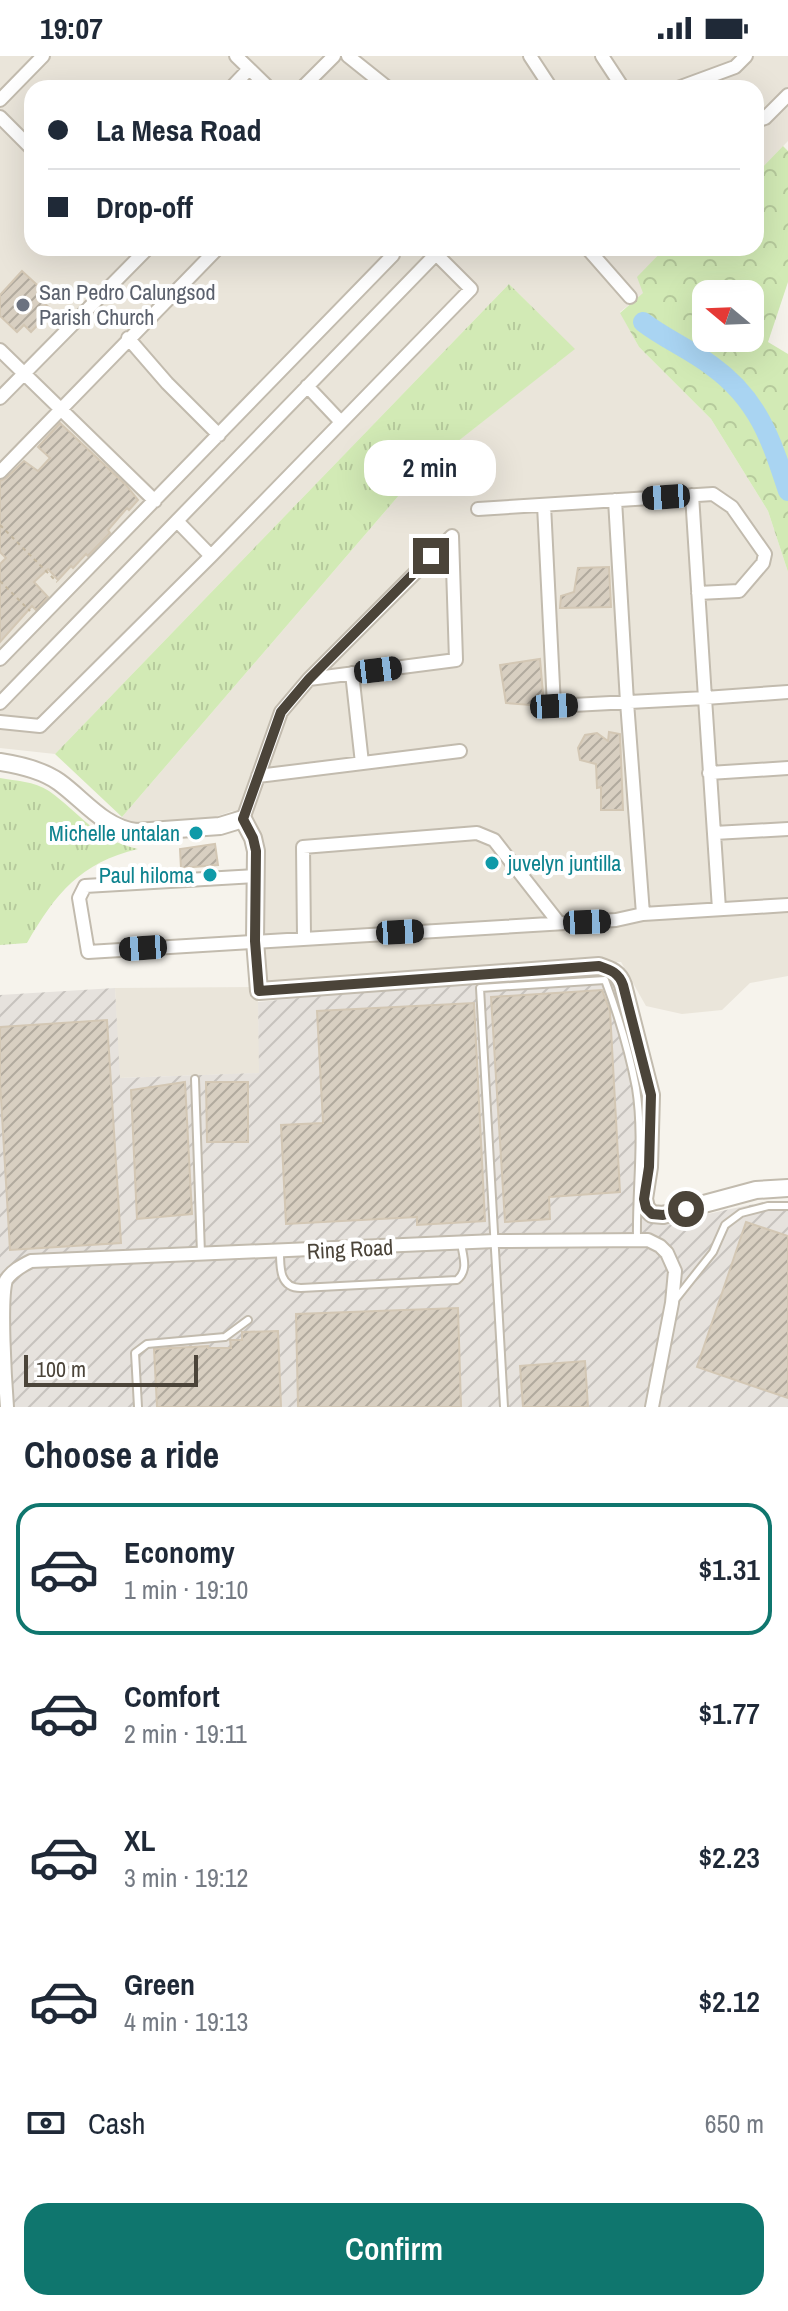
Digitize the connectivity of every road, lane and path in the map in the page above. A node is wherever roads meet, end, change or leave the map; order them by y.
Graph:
1 (43, 56) edge
2 (236, 56) edge
3 (334, 56) edge
4 (348, 56) edge
5 (530, 56) edge
6 (602, 56) edge
7 (746, 56) edge
8 (249, 69) junction
9 (239, 80) edge
10 (261, 80) edge
11 (310, 80) edge
12 (378, 80) edge
13 (546, 80) edge
14 (618, 80) edge
15 (700, 80) edge
16 (788, 95) edge
17 (0, 100) edge
18 (0, 117) edge
19 (764, 118) edge
20 (24, 141) edge
21 (135, 256) edge
22 (210, 256) edge
23 (392, 256) edge
24 (428, 256) edge
25 (438, 256) edge
26 (594, 256) edge
27 (630, 297) dead end
28 (128, 338) junction
29 (0, 350) edge
30 (24, 373) junction
31 (307, 386) junction
32 (0, 398) edge
33 (61, 410) junction
34 (341, 422) junction
35 (219, 435) junction
36 (0, 472) edge
37 (692, 495) junction
38 (615, 500) junction
39 (155, 501) junction
40 (544, 505) junction
41 (478, 509) dead end
42 (177, 521) junction
43 (0, 525) edge
44 (211, 556) junction
45 (0, 581) edge
46 (66, 591) junction
47 (698, 593) junction
48 (39, 620) junction
49 (0, 659) edge
50 (352, 673) junction
51 (309, 679) junction
52 (788, 692) edge
53 (705, 698) junction
54 (627, 702) junction
55 (0, 703) edge
56 (0, 722) edge
57 (460, 751) dead end
58 (0, 762) edge
59 (362, 763) junction
60 (788, 768) edge
61 (709, 773) junction
62 (258, 776) junction
63 (243, 819) junction
64 (788, 829) edge
65 (714, 833) junction
66 (256, 876) junction
67 (788, 905) edge
68 (719, 909) junction
69 (643, 914) junction
70 (559, 923) junction
71 (304, 937) junction
72 (255, 941) junction
73 (195, 1079) dead end
74 (788, 1188) edge
75 (788, 1206) edge
76 (637, 1238) junction
77 (495, 1241) junction
78 (461, 1243) junction
79 (280, 1252) junction
80 (201, 1254) junction
81 (3, 1276) edge
82 (672, 1303) junction
83 (248, 1320) dead end
84 (4, 1402) edge
85 (138, 1407) edge
86 (504, 1407) edge
87 (652, 1407) edge

1 - 17 street
2 - 8 street
3 - 11 street
4 - 12 street
5 - 13 street
6 - 14 street
7 - 15 street
8 - 9 street
8 - 10 street
16 - 19 street
18 - 20 street
21 - 30 street
22 - 28 street
23 - 35 street
24 - 31 street
25 - 34 street
26 - 27 street
28 - 33 street
28 - 35 street
29 - 30 street
30 - 32 street
30 - 33 street
31 - 34 street
31 - 42 street
33 - 36 street
33 - 39 street
34 - 44 street
35 - 39 street
37 - 38 street
37 - 47 street
37 - 47 street
38 - 40 street
38 - 54 street
39 - 46 street
40 - 41 street
40 - 54 street
42 - 44 street
42 - 55 street
43 - 46 path
44 - 56 street
45 - 48 path
46 - 48 street
47 - 53 street
48 - 49 street
50 - 51 street
50 - 51 street
50 - 59 street
51 - 62 street
52 - 53 street
53 - 54 street
53 - 61 street
54 - 69 street
57 - 59 street
58 - 63 street
59 - 62 street
60 - 61 street
61 - 65 street
62 - 63 street
63 - 66 street
64 - 65 street
65 - 68 street
66 - 72 street
66 - 72 street
67 - 68 street
68 - 69 street
69 - 70 street
70 - 71 street
70 - 71 street
71 - 72 street
72 - 74 street
73 - 80 lane
75 - 82 lane
76 - 77 street, Ring Road
76 - 77 lane
76 - 82 street
77 - 78 street, Ring Road
77 - 86 lane
78 - 79 street, Ring Road
78 - 79 lane
79 - 80 street, Ring Road
80 - 81 street, Ring Road
81 - 84 street, Ring Road
82 - 87 street
83 - 85 lane

